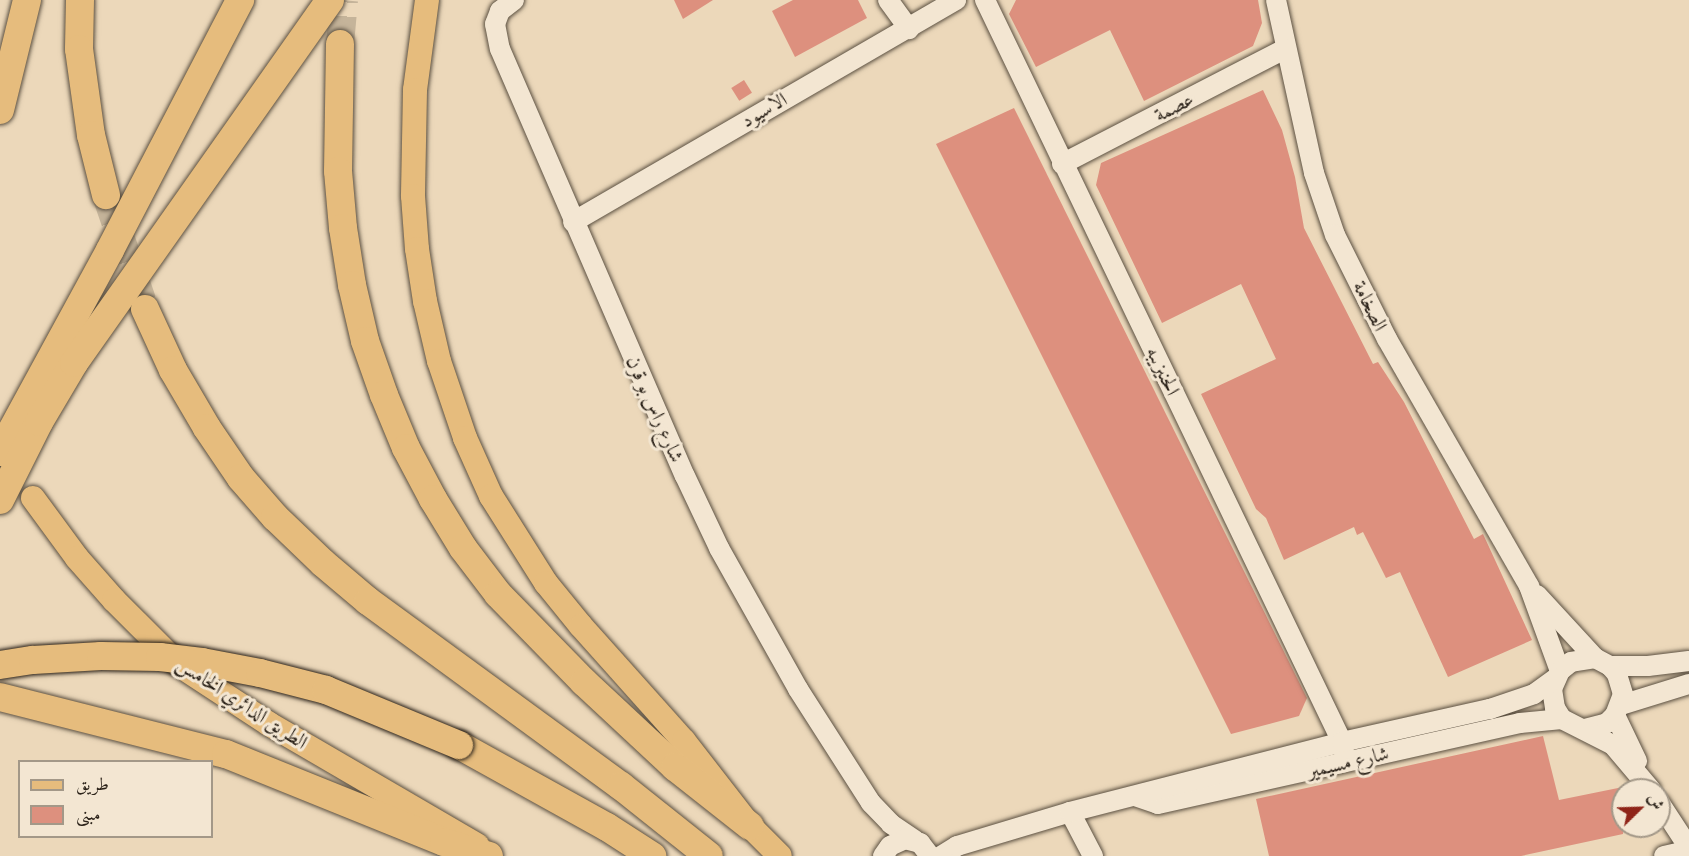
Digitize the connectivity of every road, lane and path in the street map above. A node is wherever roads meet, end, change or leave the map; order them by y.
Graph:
1 (27, 0) edge
2 (80, 0) edge
3 (240, 0) edge
4 (330, 0) edge
5 (428, 0) edge
6 (514, 0) edge
7 (888, 0) edge
8 (956, 0) edge
9 (985, 0) edge
10 (1276, 0) edge
11 (909, 28) junction
12 (340, 44) tunnel mouth
13 (1285, 50) junction
14 (0, 110) edge
15 (1062, 164) junction
16 (106, 195) tunnel mouth
17 (573, 222) junction
18 (145, 309) tunnel mouth
19 (0, 452) edge
20 (33, 498) dead end
21 (0, 500) edge
22 (1529, 586) junction
23 (1689, 661) edge
24 (1602, 662) junction
25 (0, 665) edge
26 (1557, 675) junction
27 (1689, 684) edge
28 (0, 697) edge
29 (1618, 710) junction
30 (1466, 714) junction
31 (1562, 719) junction
32 (1585, 729) junction
33 (1472, 734) junction
34 (1342, 742) junction
35 (1346, 762) junction
36 (1640, 778) edge
37 (1647, 778) edge
38 (1135, 796) junction
39 (871, 803) junction
40 (1070, 812) junction
41 (1671, 821) edge
42 (750, 826) junction
43 (933, 849) edge
44 (1689, 849) edge
45 (884, 855) edge
46 (489, 856) edge
47 (495, 856) edge
48 (652, 856) edge
49 (709, 856) edge
50 (780, 856) edge
51 (1093, 856) edge
52 (1664, 856) edge

1 - 14 highway
2 - 16 highway
3 - 19 highway
4 - 21 highway
5 - 42 main road
6 - 17 street, شارع راس بو قرن
7 - 11 street
8 - 11 street, الاسيود
9 - 15 street, الحنيزيبه
10 - 13 street, الصخامة
11 - 17 street, الاسيود
12 - 42 highway
13 - 15 street, عصمة
13 - 22 street, الصخامة
15 - 34 street, الحنيزيبه
17 - 39 street, شارع راس بو قرن
18 - 49 highway
20 - 47 main road, الطريق الدائري الخامس
22 - 24 street, الصخامة
22 - 26 street, الصخامة
23 - 24 street
24 - 26 street
24 - 29 street
25 - 48 highway, bridge
26 - 30 street, شارع مسيمير
26 - 31 street
27 - 29 street
28 - 46 highway
29 - 32 street
29 - 37 street
30 - 33 street
30 - 34 street, شارع مسيمير
31 - 32 street
31 - 33 street, شارع مسيمير
32 - 36 street
33 - 35 street, شارع مسيمير
34 - 35 street, الحنيزيبه
34 - 38 street, شارع مسيمير
35 - 38 street, شارع مسيمير
38 - 40 street, شارع مسيمير
39 - 43 street, شارع راس بو قرن
39 - 45 street, شارع راس بو قرن
40 - 43 street, شارع مسيمير
40 - 51 street
41 - 44 street
42 - 50 main road
43 - 45 street, شارع مسيمير
44 - 52 street

